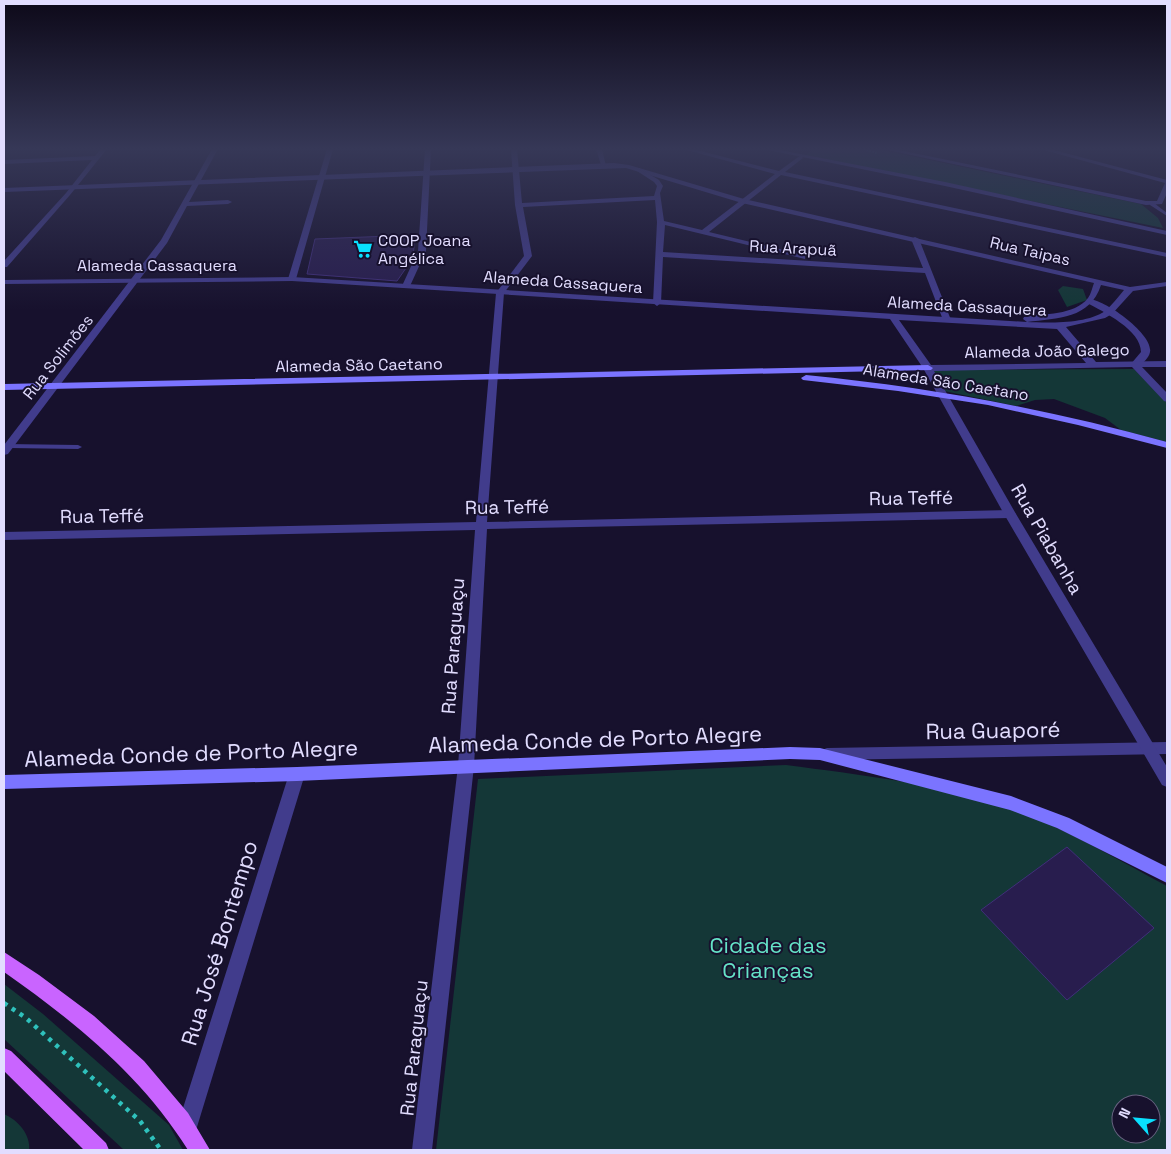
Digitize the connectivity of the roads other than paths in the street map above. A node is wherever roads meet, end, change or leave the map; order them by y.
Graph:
1 (60, 203) edge
2 (210, 203) edge
3 (315, 203) edge
4 (425, 203) edge
5 (562, 203) edge
6 (659, 203) edge
7 (740, 203) edge
8 (750, 203) edge
9 (920, 203) edge
10 (1030, 203) edge
11 (1156, 203) edge
12 (185, 204) joint
13 (519, 205) joint
14 (1167, 215) edge
15 (661, 222) junction
16 (704, 232) junction
17 (1167, 233) edge
18 (915, 239) junction
19 (659, 254) junction
20 (1167, 255) edge
21 (831, 264) junction
22 (4, 265) edge
23 (926, 271) junction
24 (292, 279) junction
25 (136, 280) junction
26 (1098, 281) junction
27 (4, 282) edge
28 (1167, 284) edge
29 (406, 286) junction
30 (1130, 289) junction
31 (500, 293) junction
32 (1090, 301) junction
33 (657, 303) junction
34 (1110, 312) junction
35 (893, 317) junction
36 (947, 320) junction
37 (994, 323) junction
38 (1060, 326) junction
39 (1167, 364) edge
40 (1093, 365) junction
41 (1135, 365) junction
42 (928, 368) junction
43 (716, 372) junction
44 (495, 377) junction
45 (54, 386) junction
46 (4, 387) edge
47 (942, 394) junction
48 (1167, 399) edge
49 (1167, 445) edge
50 (78, 447) dead end
51 (6, 449) edge
52 (1010, 514) junction
53 (481, 527) junction
54 (4, 536) edge
55 (1167, 748) edge
56 (1150, 749) junction
57 (820, 754) junction
58 (466, 766) junction
59 (297, 774) junction
60 (1167, 780) edge
61 (4, 782) edge
62 (1167, 874) edge
63 (4, 961) edge
64 (4, 1058) edge
65 (187, 1127) junction
66 (99, 1150) edge
67 (200, 1150) edge
68 (422, 1150) edge

1 - 22 street
2 - 12 street
3 - 24 street
4 - 29 street
5 - 13 street
6 - 15 street
7 - 16 street
8 - 18 street, Rua Taipas
9 - 20 street
10 - 17 street
11 - 14 lane
12 - 25 street, Rua Solimões
13 - 31 street
15 - 16 street
15 - 19 street
16 - 21 street
18 - 23 street
18 - 26 street, Rua Taipas
19 - 21 street, Rua Arapuã
19 - 33 street
21 - 23 street, Rua Arapuã
23 - 36 street
24 - 25 street, Alameda Cassaquera
24 - 29 street, Alameda Cassaquera
25 - 27 street, Alameda Cassaquera
25 - 45 street, Rua Solimões
26 - 30 street, Rua Taipas
26 - 32 street
28 - 30 street
29 - 31 street, Alameda Cassaquera
30 - 34 street
31 - 33 street, Alameda Cassaquera
31 - 44 street, Rua Paraguaçu
32 - 34 street
32 - 37 street
33 - 35 street, Alameda Cassaquera
34 - 38 street, Alameda Cassaquera
34 - 41 street
35 - 36 street, Alameda Cassaquera
35 - 42 street, Rua Piabanha
36 - 37 street, Alameda Cassaquera
37 - 38 street, Alameda Cassaquera
38 - 40 street
39 - 41 street, Alameda João Galego
40 - 41 street, Alameda João Galego
40 - 42 street, Alameda João Galego
41 - 48 street
42 - 43 main road, Alameda São Caetano
42 - 47 street, Rua Piabanha
43 - 44 main road, Alameda São Caetano
43 - 47 main road, Alameda São Caetano
44 - 45 main road, Alameda São Caetano
44 - 53 street, Rua Paraguaçu
45 - 46 main road, Alameda São Caetano
45 - 51 street, Rua Solimões
47 - 49 main road, Alameda São Caetano
47 - 52 street, Rua Piabanha
50 - 51 lane
52 - 53 street, Rua Teffé
52 - 56 street, Rua Piabanha
53 - 54 street, Rua Teffé
53 - 58 street, Rua Paraguaçu
55 - 56 street, Rua Guaporé
56 - 57 street, Rua Guaporé
56 - 60 street, Rua Piabanha
57 - 58 main road, Alameda Conde de Porto Alegre
57 - 62 main road, Alameda Conde de Porto Alegre
58 - 59 main road, Alameda Conde de Porto Alegre
58 - 68 street, Rua Paraguaçu
59 - 61 main road, Alameda Conde de Porto Alegre
59 - 65 street, Rua José Bontempo
63 - 65 main road
64 - 66 main road
65 - 67 main road

